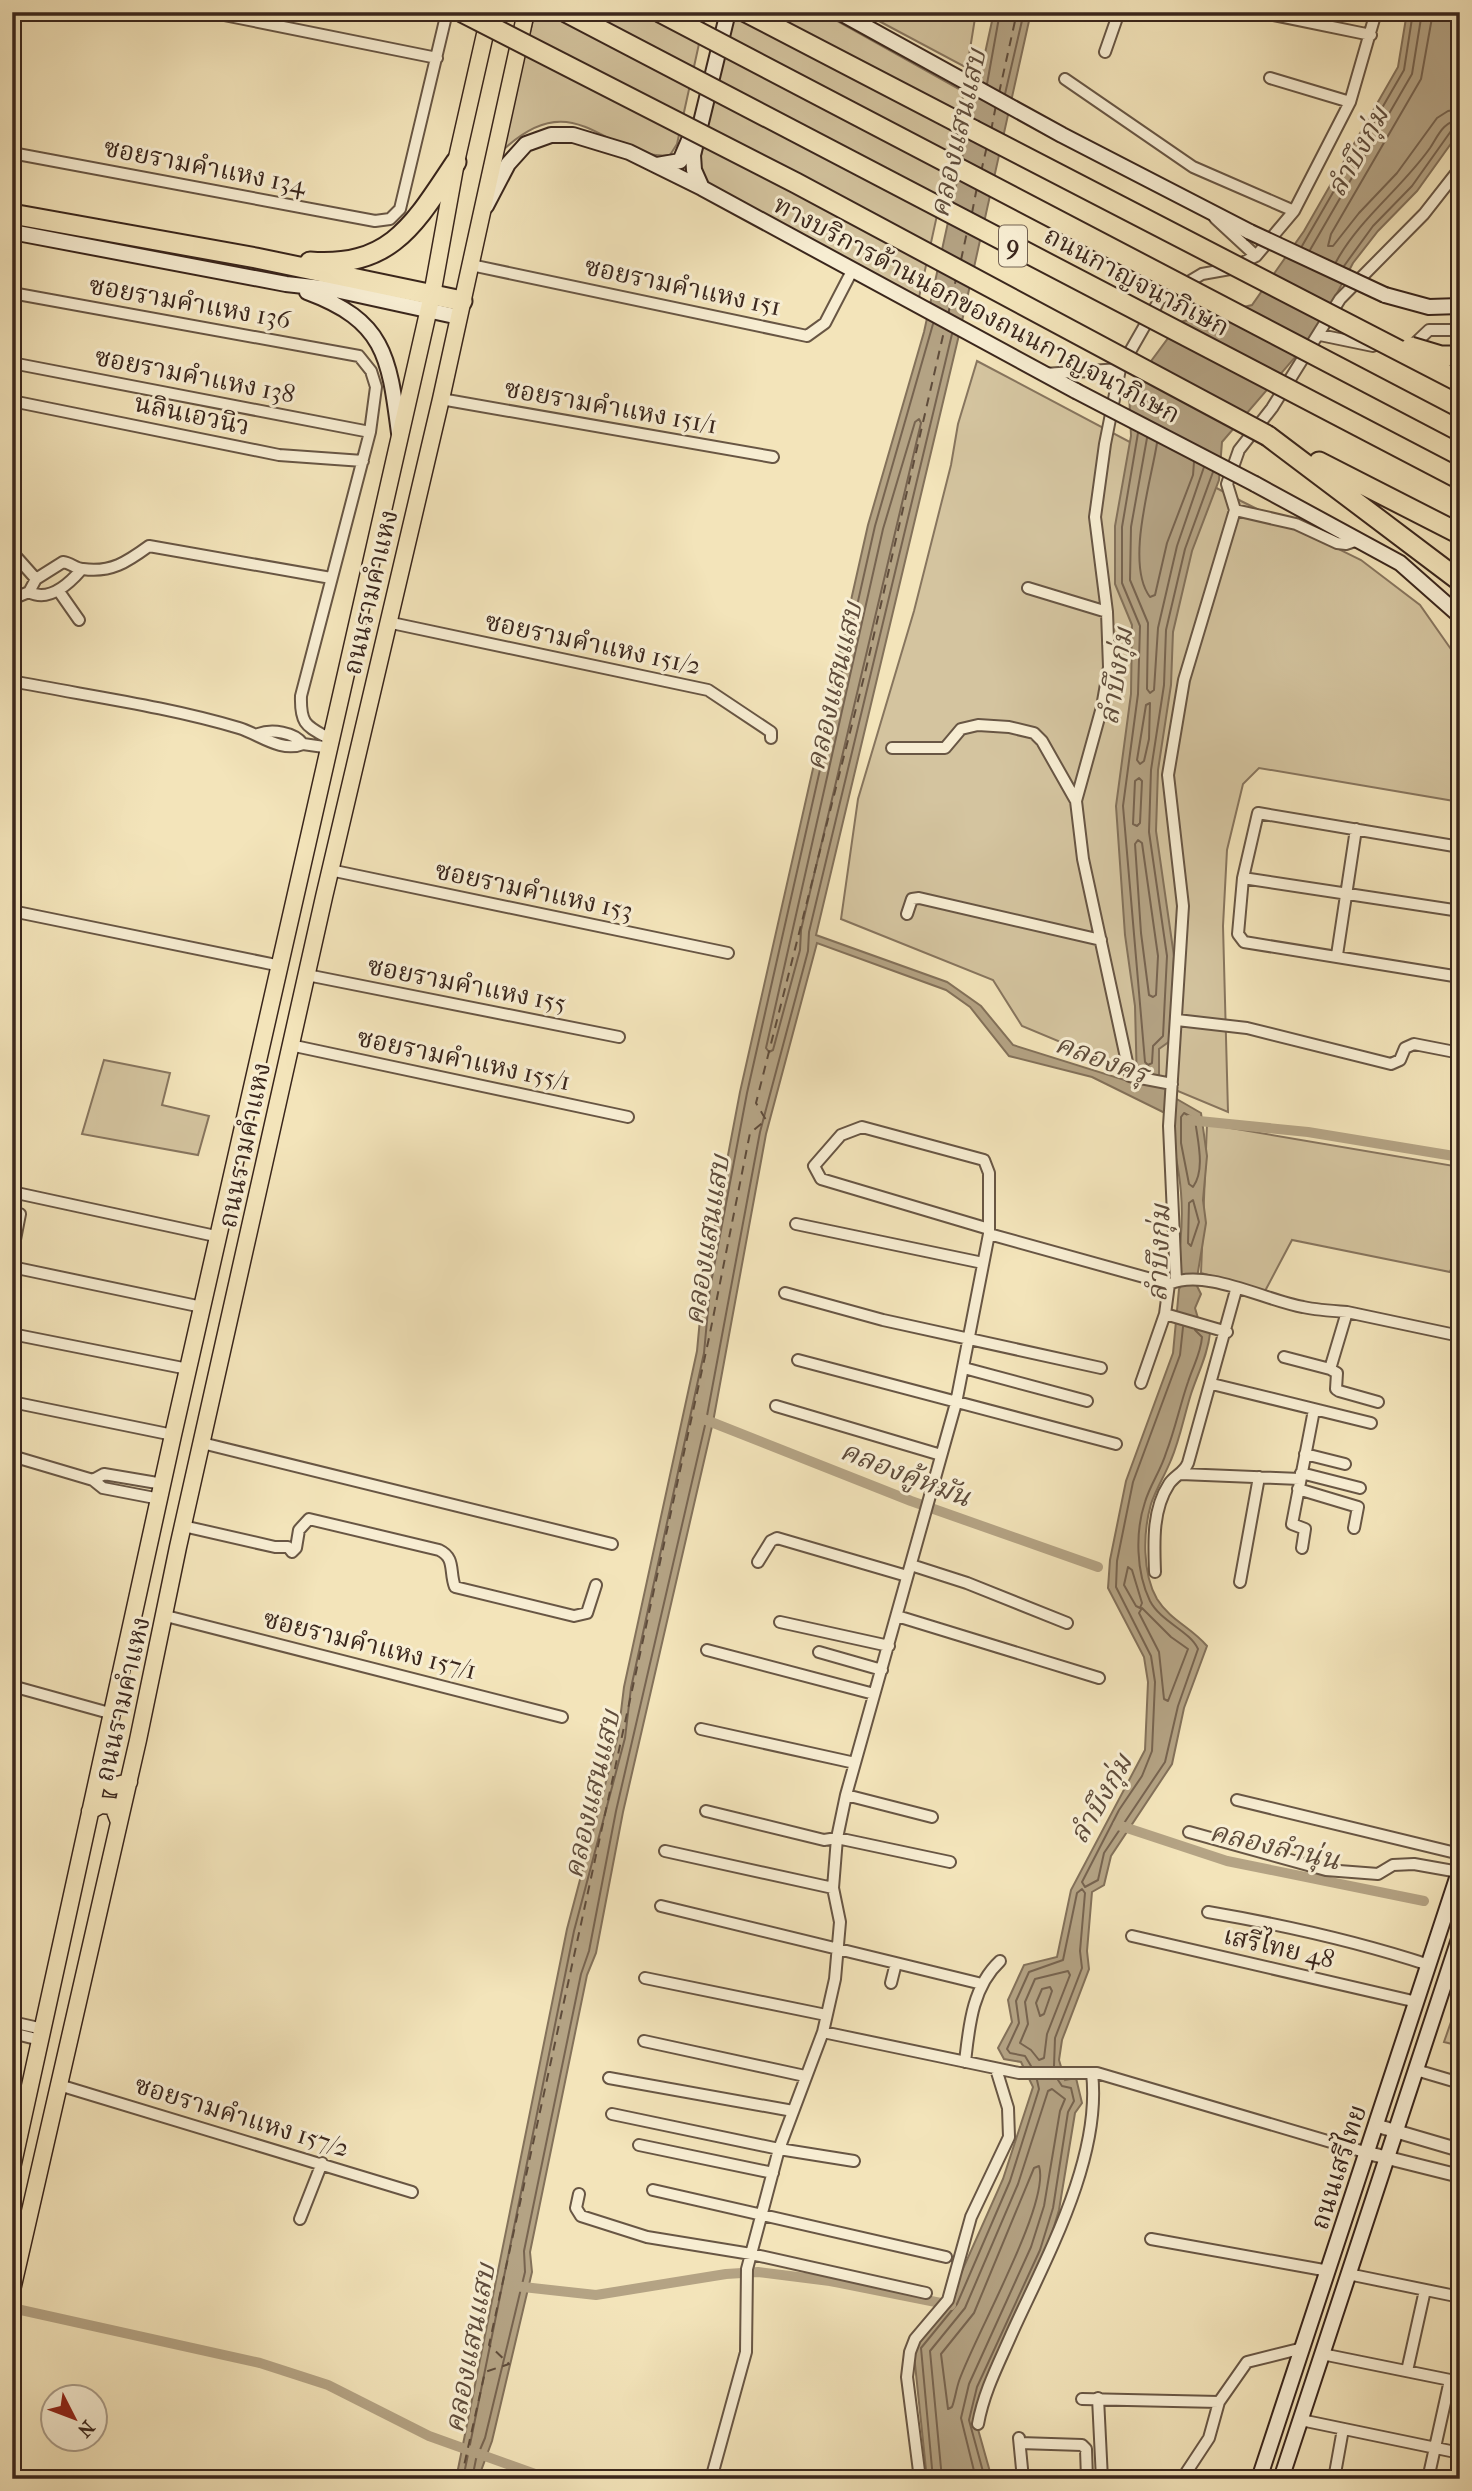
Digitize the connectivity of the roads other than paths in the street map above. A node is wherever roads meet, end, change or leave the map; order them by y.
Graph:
1 (209, 12) edge
2 (447, 12) edge
3 (462, 12) edge
4 (490, 12) edge
5 (526, 12) edge
6 (566, 12) edge
7 (660, 12) edge
8 (718, 12) edge
9 (728, 12) edge
10 (746, 12) edge
11 (839, 12) edge
12 (1119, 12) edge
13 (1259, 12) edge
14 (1376, 12) edge
15 (1371, 35) junction
16 (1105, 52) dead end
17 (437, 58) junction
18 (1270, 78) dead end
19 (1065, 79) dead end
20 (1350, 102) junction
21 (12, 153) edge
22 (456, 162) junction
23 (656, 165) junction
24 (1460, 167) edge
25 (702, 188) junction
26 (1205, 209) junction
27 (1294, 211) junction
28 (12, 214) edge
29 (482, 215) junction
30 (12, 232) edge
31 (1256, 256) junction
32 (256, 258) junction
33 (471, 265) junction
34 (852, 271) junction
35 (286, 284) junction
36 (12, 293) edge
37 (430, 303) junction
38 (1460, 306) edge
39 (461, 309) junction
40 (1342, 321) junction
41 (1460, 330) edge
42 (1320, 335) junction
43 (359, 356) joint
44 (1460, 356) edge
45 (12, 363) edge
46 (1120, 369) junction
47 (1044, 373) junction
48 (1460, 382) edge
49 (441, 399) junction
50 (12, 401) edge
51 (1460, 431) edge
52 (370, 432) junction
53 (399, 434) junction
54 (1268, 436) junction
55 (774, 457) dead end
56 (363, 461) junction
57 (1460, 479) edge
58 (1235, 510) junction
59 (1460, 534) edge
60 (1358, 540) junction
61 (12, 552) edge
62 (81, 570) junction
63 (331, 578) junction
64 (36, 579) junction
65 (1460, 581) edge
66 (1028, 589) dead end
67 (58, 590) junction
68 (29, 592) junction
69 (12, 599) edge
70 (1107, 612) junction
71 (1460, 616) edge
72 (79, 620) dead end
73 (387, 622) junction
74 (12, 681) edge
75 (771, 738) dead end
76 (332, 744) junction
77 (892, 748) dead end
78 (1076, 801) junction
79 (1356, 829) junction
80 (1460, 847) edge
81 (330, 870) junction
82 (1244, 878) junction
83 (1348, 894) junction
84 (12, 911) edge
85 (1460, 911) edge
86 (907, 914) dead end
87 (1101, 940) junction
88 (728, 953) dead end
89 (1337, 955) junction
90 (281, 966) junction
91 (307, 975) junction
92 (1460, 976) edge
93 (1177, 1020) junction
94 (619, 1037) dead end
95 (290, 1045) junction
96 (1460, 1053) edge
97 (1169, 1085) junction
98 (628, 1117) dead end
99 (12, 1192) edge
100 (20, 1214) dead end
101 (796, 1224) dead end
102 (989, 1232) junction
103 (220, 1237) junction
104 (12, 1255) edge
105 (983, 1263) junction
106 (12, 1267) edge
107 (1175, 1282) junction
108 (1236, 1290) junction
109 (785, 1293) dead end
110 (202, 1307) junction
111 (1347, 1312) junction
112 (1170, 1315) junction
113 (1227, 1332) junction
114 (12, 1334) edge
115 (1460, 1336) edge
116 (971, 1338) junction
117 (1284, 1357) dead end
118 (798, 1360) dead end
119 (964, 1368) junction
120 (1101, 1368) dead end
121 (188, 1369) junction
122 (1330, 1369) junction
123 (1141, 1383) dead end
124 (1212, 1384) junction
125 (1087, 1401) dead end
126 (12, 1402) edge
127 (1378, 1402) dead end
128 (956, 1403) junction
129 (776, 1406) dead end
130 (1314, 1410) junction
131 (1371, 1423) dead end
132 (173, 1435) junction
133 (202, 1443) junction
134 (1116, 1444) dead end
135 (1305, 1454) junction
136 (942, 1455) junction
137 (12, 1456) edge
138 (1345, 1464) dead end
139 (1181, 1474) junction
140 (1259, 1477) junction
141 (1300, 1480) junction
142 (1360, 1488) dead end
143 (161, 1491) junction
144 (183, 1526) junction
145 (1354, 1528) dead end
146 (612, 1544) dead end
147 (1302, 1548) dead end
148 (758, 1562) dead end
149 (909, 1571) junction
150 (1155, 1572) dead end
151 (1240, 1582) dead end
152 (596, 1585) dead end
153 (166, 1616) junction
154 (897, 1616) junction
155 (780, 1622) dead end
156 (1067, 1623) dead end
157 (889, 1646) junction
158 (707, 1650) dead end
159 (819, 1653) dead end
160 (882, 1670) junction
161 (1099, 1678) dead end
162 (12, 1686) edge
163 (874, 1694) junction
164 (113, 1714) junction
165 (562, 1717) dead end
166 (701, 1729) dead end
167 (855, 1763) junction
168 (99, 1774) junction
169 (129, 1782) junction
170 (846, 1795) junction
171 (1237, 1800) dead end
172 (90, 1811) junction
173 (706, 1811) dead end
174 (932, 1817) dead end
175 (119, 1822) junction
176 (1189, 1832) dead end
177 (837, 1838) junction
178 (664, 1851) dead end
179 (1460, 1854) edge
180 (950, 1862) dead end
181 (1459, 1871) edge
182 (833, 1888) junction
183 (661, 1906) dead end
184 (1208, 1912) dead end
185 (1132, 1936) dead end
186 (1460, 1936) edge
187 (839, 1950) junction
188 (1000, 1961) dead end
189 (896, 1963) junction
190 (1429, 1965) junction
191 (645, 1978) dead end
192 (891, 1983) dead end
193 (982, 1984) junction
194 (1417, 2002) junction
195 (827, 2015) junction
196 (12, 2022) edge
197 (822, 2032) junction
198 (12, 2033) edge
199 (41, 2034) junction
200 (644, 2041) dead end
201 (965, 2063) junction
202 (996, 2069) junction
203 (1416, 2070) junction
204 (1090, 2073) junction
205 (805, 2076) junction
206 (609, 2078) dead end
207 (1460, 2082) edge
208 (59, 2085) junction
209 (19, 2106) edge
210 (793, 2112) junction
211 (612, 2114) dead end
212 (1378, 2126) junction
213 (1395, 2131) junction
214 (639, 2145) dead end
215 (779, 2149) junction
216 (1460, 2150) edge
217 (1368, 2153) junction
218 (1386, 2159) junction
219 (854, 2161) dead end
220 (322, 2164) junction
221 (12, 2168) edge
222 (773, 2173) junction
223 (1460, 2176) edge
224 (653, 2190) dead end
225 (412, 2192) dead end
226 (579, 2194) dead end
227 (762, 2216) junction
228 (300, 2219) dead end
229 (1151, 2239) dead end
230 (751, 2254) junction
231 (946, 2257) dead end
232 (1329, 2272) junction
233 (1348, 2274) junction
234 (12, 2290) edge
235 (1424, 2290) junction
236 (926, 2293) dead end
237 (1460, 2297) edge
238 (1303, 2348) junction
239 (1322, 2354) junction
240 (1407, 2371) junction
241 (1455, 2381) edge
242 (1098, 2398) junction
243 (1082, 2399) dead end
244 (1219, 2402) junction
245 (1301, 2420) junction
246 (978, 2424) dead end
247 (1343, 2429) junction
248 (1435, 2448) junction
249 (1460, 2453) edge
250 (1283, 2478) edge
251 (711, 2479) edge
252 (920, 2479) edge
253 (1023, 2479) edge
254 (1087, 2479) edge
255 (1102, 2479) edge
256 (1182, 2479) edge
257 (1259, 2479) edge
258 (1334, 2479) edge
259 (1428, 2479) edge

1 - 17 street
2 - 17 street
3 - 54 highway, bridge
4 - 22 main road, ถนนรามคำแหง
5 - 29 main road, ถนนรามคำแหง
6 - 57 highway, ถนนกาญจนาภิเษก / 9, bridge
7 - 51 highway, ถนนกาญจนาภิเษก / 9, bridge
8 - 23 main road
9 - 25 main road
10 - 40 highway, bridge
11 - 26 main road
12 - 16 street
13 - 15 street
14 - 15 street
15 - 20 street
17 - 21 street, ซอยรามคำแหง 134
18 - 20 street
19 - 27 street
20 - 27 street
22 - 32 highway
22 - 37 main road, ถนนรามคำแหง
23 - 25 main road, ทางบริการด้านนอกของถนนกาญจนาภิเษก
23 - 29 main road, ทางบริการด้านนอกของถนนกาญจนาภิเษก
24 - 42 street
25 - 34 main road, ทางบริการด้านนอกของถนนกาญจนาภิเษก
26 - 31 street
26 - 38 main road, bridge
27 - 31 street
28 - 32 highway
29 - 33 main road, ถนนรามคำแหง
30 - 35 main road
31 - 46 street
32 - 37 highway
33 - 34 street, ซอยรามคำแหง 151
33 - 39 main road, ถนนรามคำแหง
34 - 47 main road, ทางบริการด้านนอกของถนนกาญจนาภิเษก
35 - 37 main road
35 - 53 main road
36 - 43 street, ซอยรามคำแหง 136
37 - 39 highway
37 - 53 main road, ถนนรามคำแหง
39 - 49 main road, ถนนรามคำแหง
40 - 44 highway, bridge
40 - 48 highway, bridge
41 - 42 street
42 - 58 street
43 - 52 street, ถนนรามคำแหง
45 - 52 street, ซอยรามคำแหง 138
46 - 47 street
46 - 70 street
47 - 60 main road, ทางบริการด้านนอกของถนนกาญจนาภิเษก, bridge
49 - 55 street, ซอยรามคำแหง 151/1
49 - 73 main road, ถนนรามคำแหง
50 - 56 street, นลินเอวนิว
52 - 56 street, ถนนรามคำแหง
53 - 76 main road, ถนนรามคำแหง
54 - 59 highway
54 - 65 highway
56 - 63 street, ถนนรามคำแหง
58 - 60 street
58 - 93 street
60 - 71 main road, ทางบริการด้านนอกของถนนกาญจนาภิเษก
61 - 64 street
62 - 63 street
62 - 64 street
62 - 67 street
63 - 76 street, ถนนรามคำแหง
64 - 68 street
66 - 70 street
67 - 68 street
67 - 72 street
68 - 69 street
70 - 78 street
73 - 75 street, ซอยรามคำแหง 151/2
73 - 81 main road, ถนนรามคำแหง
74 - 76 street
76 - 90 main road, ถนนรามคำแหง
77 - 78 street
78 - 87 street
79 - 80 street
79 - 82 street
79 - 83 street
81 - 88 street, ซอยรามคำแหง 153
81 - 91 main road, ถนนรามคำแหง
82 - 83 street
82 - 89 street
83 - 85 street
83 - 89 street
84 - 90 street
86 - 87 street
87 - 97 street
89 - 92 street
90 - 103 main road, ถนนรามคำแหง
91 - 94 street, ซอยรามคำแหง 155
91 - 95 main road, ถนนรามคำแหง
93 - 96 street
93 - 97 street
95 - 98 street, ซอยรามคำแหง 155/1
95 - 133 main road, ถนนรามคำแหง
97 - 107 street
99 - 103 street
100 - 104 street
101 - 105 street
102 - 102 street
102 - 105 street
102 - 107 street
103 - 110 main road, ถนนรามคำแหง
105 - 116 street
106 - 110 street
107 - 108 street
107 - 112 street
108 - 111 street
108 - 113 street
109 - 116 street
110 - 121 main road, ถนนรามคำแหง
111 - 115 street
111 - 122 street
112 - 113 street
112 - 123 street
113 - 124 street
114 - 121 street
116 - 119 street
116 - 120 street
117 - 122 street
118 - 128 street
119 - 125 street
119 - 128 street
121 - 132 main road, ถนนรามคำแหง
122 - 127 street
124 - 130 street
124 - 139 street
126 - 132 street
128 - 134 street
128 - 136 street
129 - 136 street
130 - 131 street
130 - 135 street
132 - 143 main road, ถนนรามคำแหง
133 - 144 main road, ถนนรามคำแหง
133 - 146 street
135 - 138 street
135 - 141 street
136 - 149 street
137 - 143 street
139 - 140 street
139 - 150 street
140 - 141 street
140 - 151 street
141 - 142 street
141 - 145 street
141 - 147 street
143 - 164 main road, ถนนรามคำแหง
144 - 152 street
144 - 153 main road, ถนนรามคำแหง
148 - 149 street
149 - 154 street
149 - 156 street
153 - 165 street, ซอยรามคำแหง 157/1
153 - 169 main road, ถนนรามคำแหง
154 - 157 street
154 - 161 street
155 - 157 street
157 - 160 street
158 - 163 street
159 - 160 street
160 - 163 street
162 - 164 street
163 - 167 street
164 - 168 main road, ถนนรามคำแหง
166 - 167 street
167 - 170 street
168 - 169 main road
168 - 172 main road, ถนนรามคำแหง
169 - 175 main road, ถนนรามคำแหง
170 - 174 street
170 - 177 street
171 - 179 street
172 - 175 main road
172 - 199 main road, ถนนรามคำแหง
173 - 177 street
175 - 208 main road, ถนนรามคำแหง
176 - 181 street
177 - 180 street
177 - 182 street
178 - 182 street
181 - 190 main road, ถนนเสรีไทย
182 - 187 street
183 - 187 street
184 - 190 street
185 - 194 street, เสรีไทย 48
186 - 203 main road, ถนนเสรีไทย
187 - 189 street
187 - 195 street
188 - 193 street
189 - 192 street
189 - 193 street
190 - 194 main road, ถนนเสรีไทย
191 - 195 street
193 - 201 street
194 - 212 main road, ถนนเสรีไทย
195 - 197 street
196 - 199 street
197 - 201 street
197 - 205 street
198 - 199 street
199 - 209 main road, ถนนรามคำแหง
200 - 205 street
201 - 202 street
202 - 204 street
202 - 252 street
203 - 207 street
203 - 213 main road, ถนนเสรีไทย
204 - 217 street
204 - 246 street
205 - 210 street
206 - 210 street
208 - 220 street, ซอยรามคำแหง 157/2
208 - 234 main road, ถนนรามคำแหง
209 - 221 main road, ถนนรามคำแหง
210 - 215 street
211 - 215 street
212 - 213 street
212 - 217 main road, ถนนเสรีไทย
213 - 216 street
213 - 218 main road, ถนนเสรีไทย
214 - 222 street
215 - 219 street
215 - 222 street
217 - 218 street
217 - 232 main road, ถนนเสรีไทย
218 - 223 street
218 - 233 main road, ถนนเสรีไทย
220 - 225 street, ซอยรามคำแหง 157/2
220 - 228 street
222 - 227 street
224 - 227 street
226 - 230 street
227 - 230 street
227 - 231 street
229 - 232 street
230 - 236 street
230 - 251 street
232 - 238 main road, ถนนเสรีไทย
233 - 235 street
233 - 239 main road, ถนนเสรีไทย
235 - 237 street
235 - 240 street
238 - 244 street
238 - 257 main road, ถนนเสรีไทย
239 - 240 street
239 - 245 main road, ถนนเสรีไทย
240 - 241 street
241 - 248 street
242 - 243 street
242 - 244 street
242 - 255 street
244 - 256 street
245 - 247 street
245 - 250 main road, ถนนเสรีไทย
247 - 248 street
247 - 258 street
248 - 249 street
248 - 259 street
253 - 254 street

